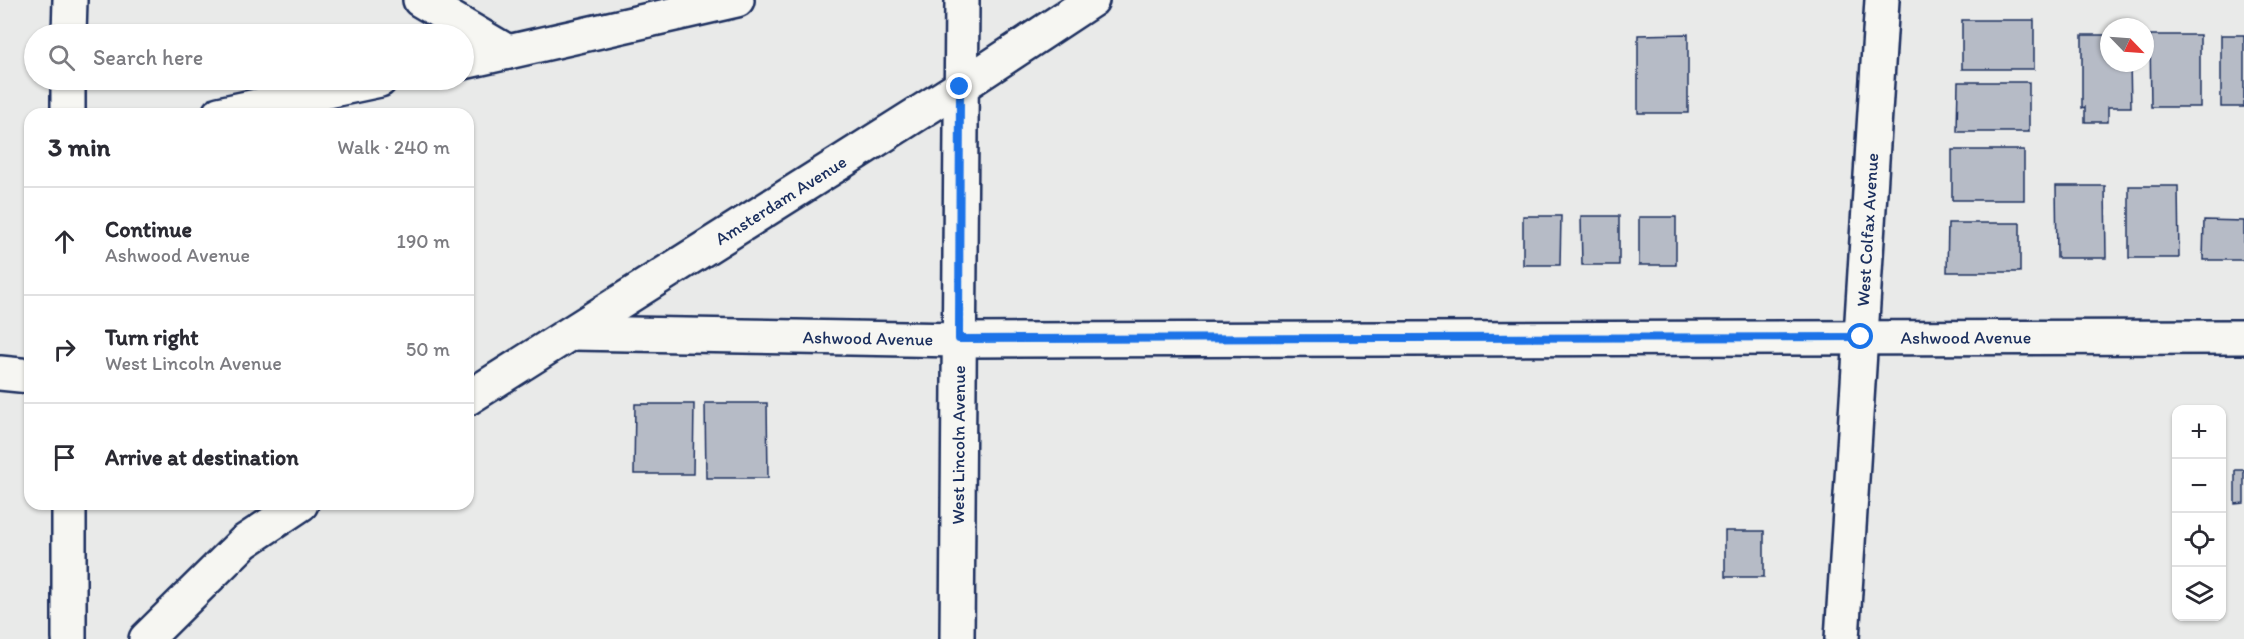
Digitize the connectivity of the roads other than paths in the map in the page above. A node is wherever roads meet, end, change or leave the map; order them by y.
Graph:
1 (70, 0) edge
2 (420, 0) edge
3 (737, 0) edge
4 (962, 0) edge
5 (1092, 0) edge
6 (1882, 0) edge
7 (69, 24) edge
8 (461, 24) edge
9 (474, 32) edge
10 (508, 52) junction
11 (474, 60) edge
12 (960, 87) junction
13 (68, 90) edge
14 (333, 90) edge
15 (68, 108) edge
16 (247, 108) edge
17 (572, 333) junction
18 (1861, 337) junction
19 (2244, 338) edge
20 (959, 339) junction
21 (0, 373) edge
22 (24, 375) edge
23 (474, 394) edge
24 (69, 510) edge
25 (292, 510) edge
26 (69, 639) edge
27 (146, 639) edge
28 (957, 639) edge
29 (1842, 639) edge

1 - 7 street
2 - 8 street
3 - 10 street
4 - 12 street, West Lincoln Avenue
5 - 12 street, Amsterdam Avenue
6 - 18 street, West Colfax Avenue
9 - 10 street
10 - 11 street
12 - 17 street, Amsterdam Avenue
12 - 20 street, West Lincoln Avenue
13 - 15 street
14 - 16 street
17 - 20 street, Ashwood Avenue
17 - 23 street, Amsterdam Avenue
18 - 19 street, Ashwood Avenue
18 - 20 street, Ashwood Avenue
18 - 29 street, West Colfax Avenue
20 - 28 street, West Lincoln Avenue
21 - 22 street
24 - 26 street
25 - 27 street

